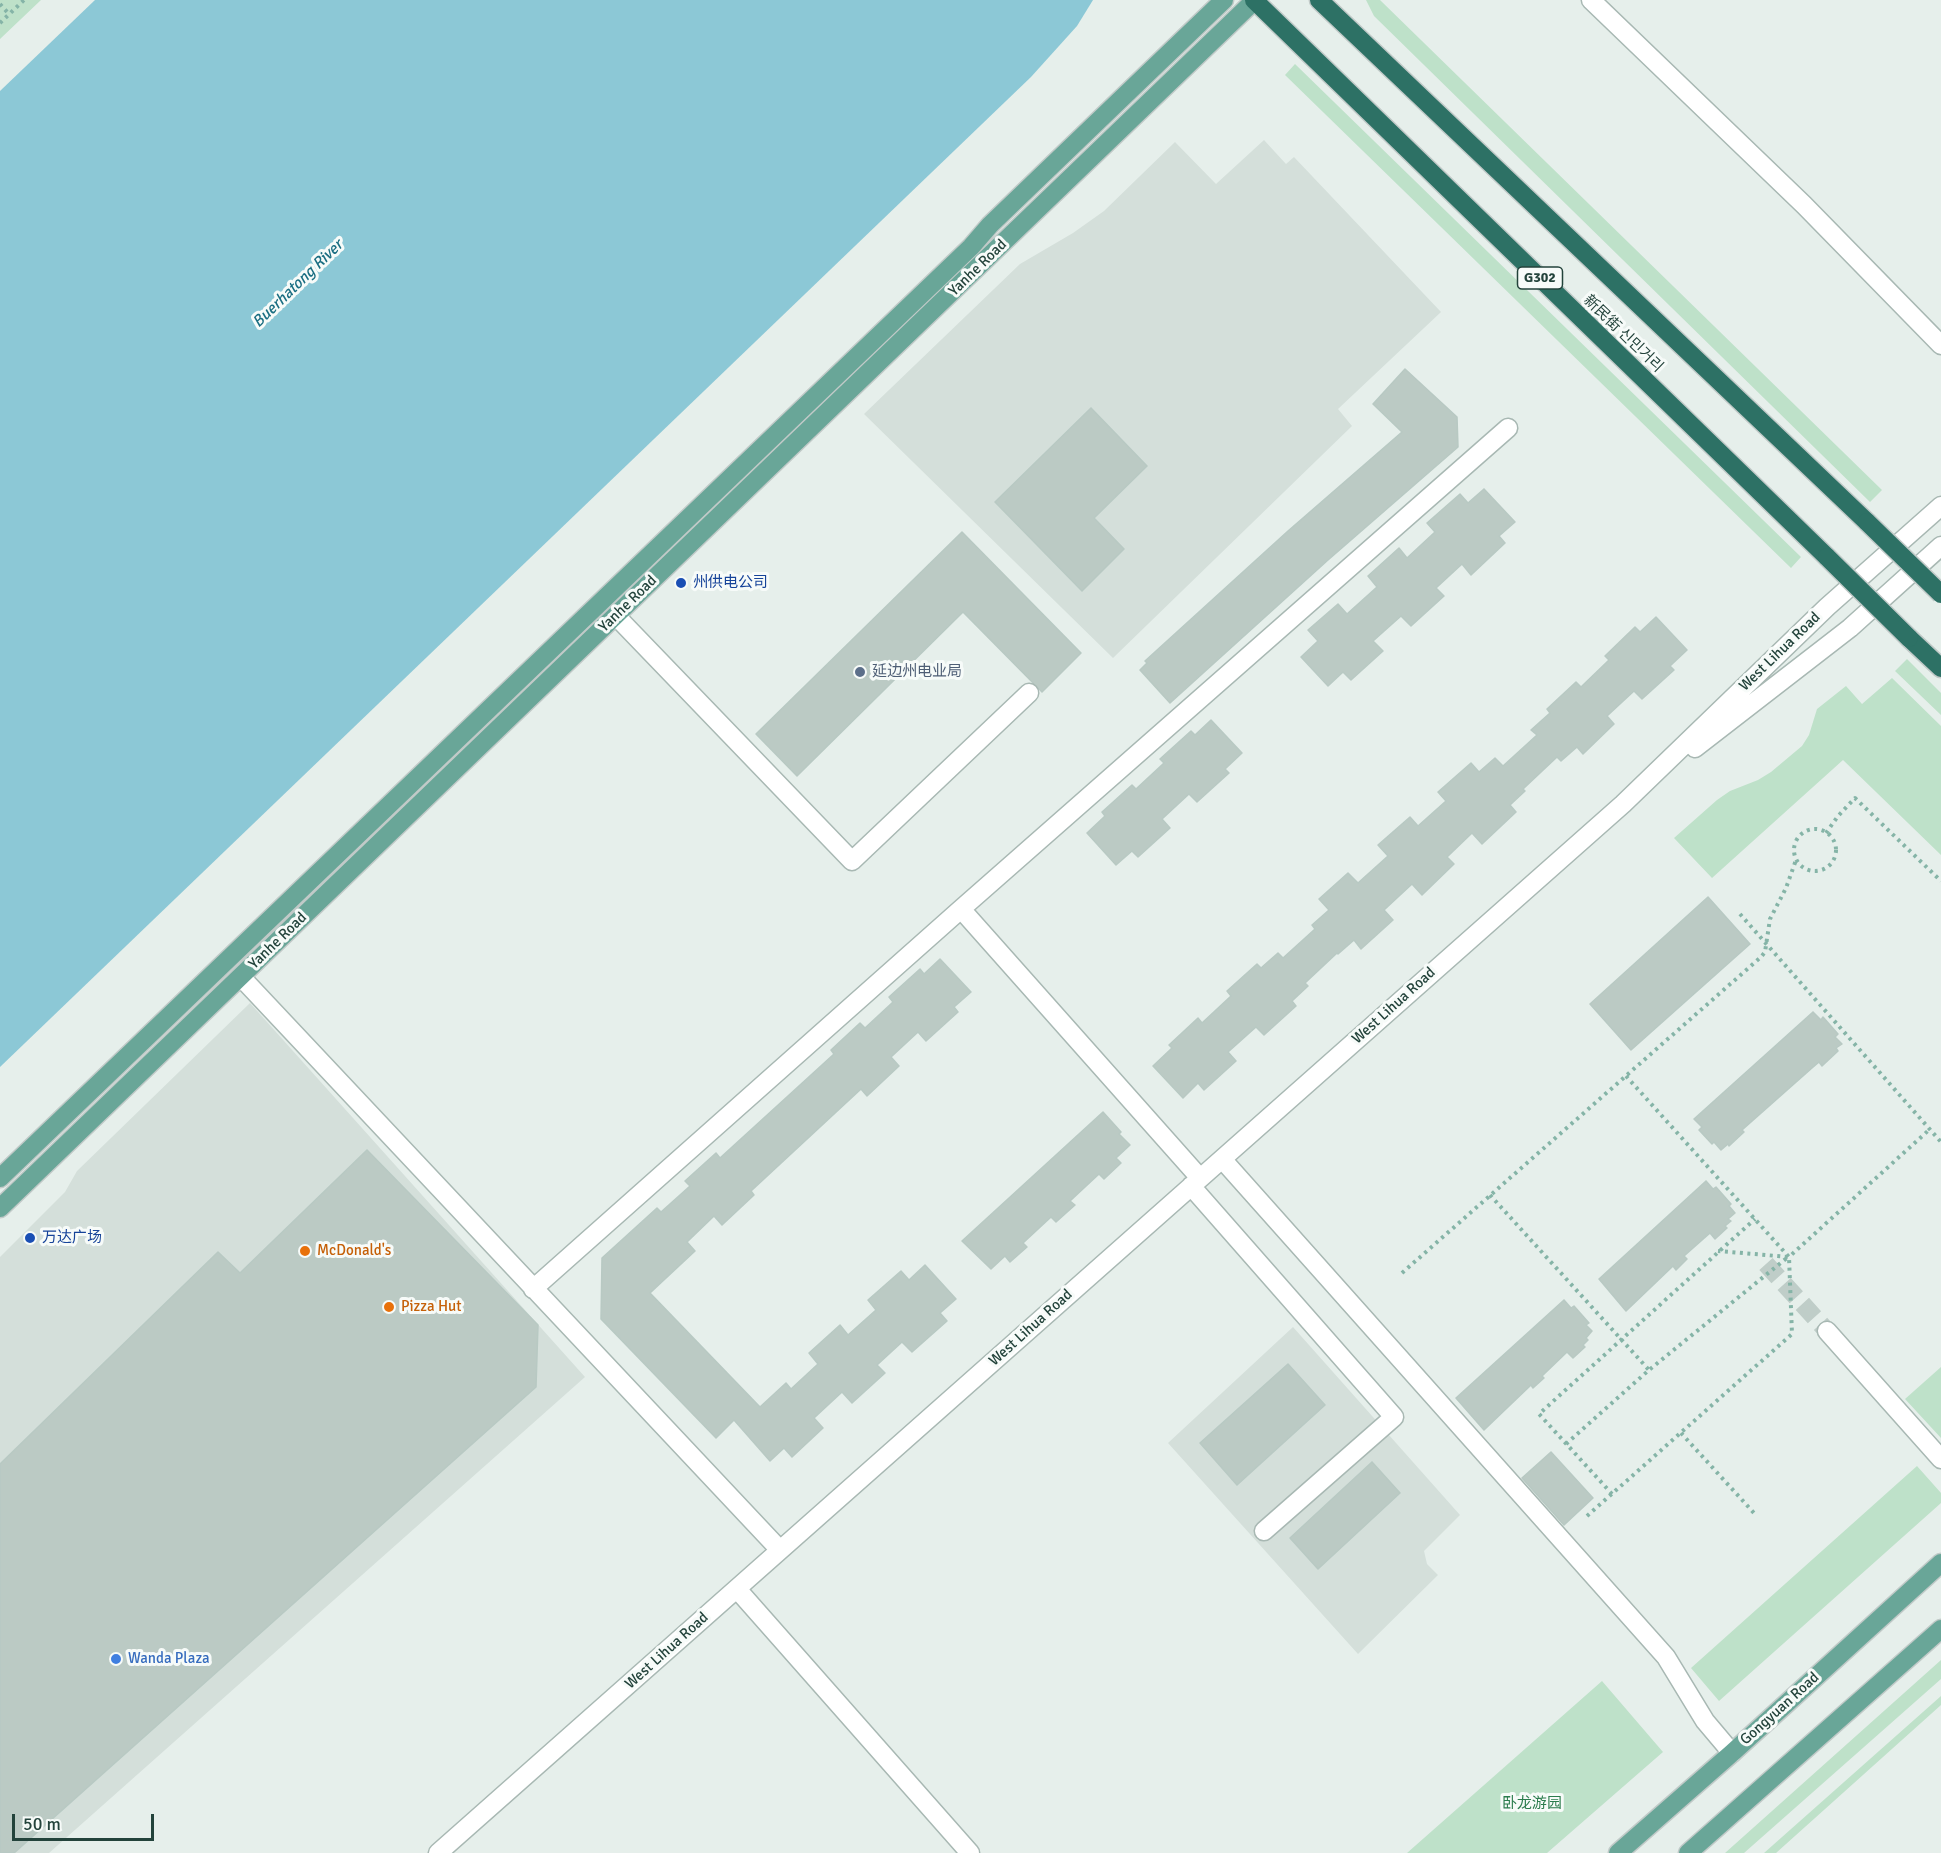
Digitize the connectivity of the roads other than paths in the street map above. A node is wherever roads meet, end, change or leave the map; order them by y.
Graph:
1 (1224, 0) edge
2 (1255, 0) edge
3 (1319, 0) edge
4 (1591, 0) edge
5 (1941, 345) edge
6 (1508, 428) dead end
7 (1941, 506) edge
8 (1941, 546) edge
9 (1941, 594) edge
10 (616, 616) junction
11 (1941, 668) edge
12 (1029, 693) dead end
13 (1623, 804) junction
14 (961, 909) junction
15 (241, 977) junction
16 (1222, 1159) junction
17 (0, 1178) edge
18 (1196, 1182) junction
19 (0, 1208) edge
20 (533, 1289) junction
21 (1827, 1331) tunnel mouth
22 (1941, 1460) edge
23 (1264, 1531) dead end
24 (780, 1550) junction
25 (1941, 1563) edge
26 (737, 1589) junction
27 (1941, 1629) edge
28 (1732, 1753) junction
29 (438, 1853) edge
30 (970, 1853) edge
31 (1618, 1853) edge
32 (1688, 1853) edge

1 - 17 main road, Yanhe Road
2 - 10 main road, Yanhe Road
2 - 11 highway, 新民街 신민거리 / G302, bridge
3 - 9 highway, bridge
4 - 5 street
6 - 14 street
7 - 13 street, West Lihua Road
8 - 13 street, West Lihua Road
10 - 12 street
10 - 15 main road, Yanhe Road
13 - 16 street, West Lihua Road
14 - 18 street
14 - 20 street
15 - 19 main road, Yanhe Road
15 - 20 street
16 - 18 street, West Lihua Road
16 - 28 street
18 - 23 street
18 - 24 street, West Lihua Road
20 - 24 street
21 - 22 street
24 - 26 street, West Lihua Road
25 - 28 main road, Gongyuan Road
26 - 29 street, West Lihua Road
26 - 30 street
27 - 32 main road
28 - 31 main road, Gongyuan Road

